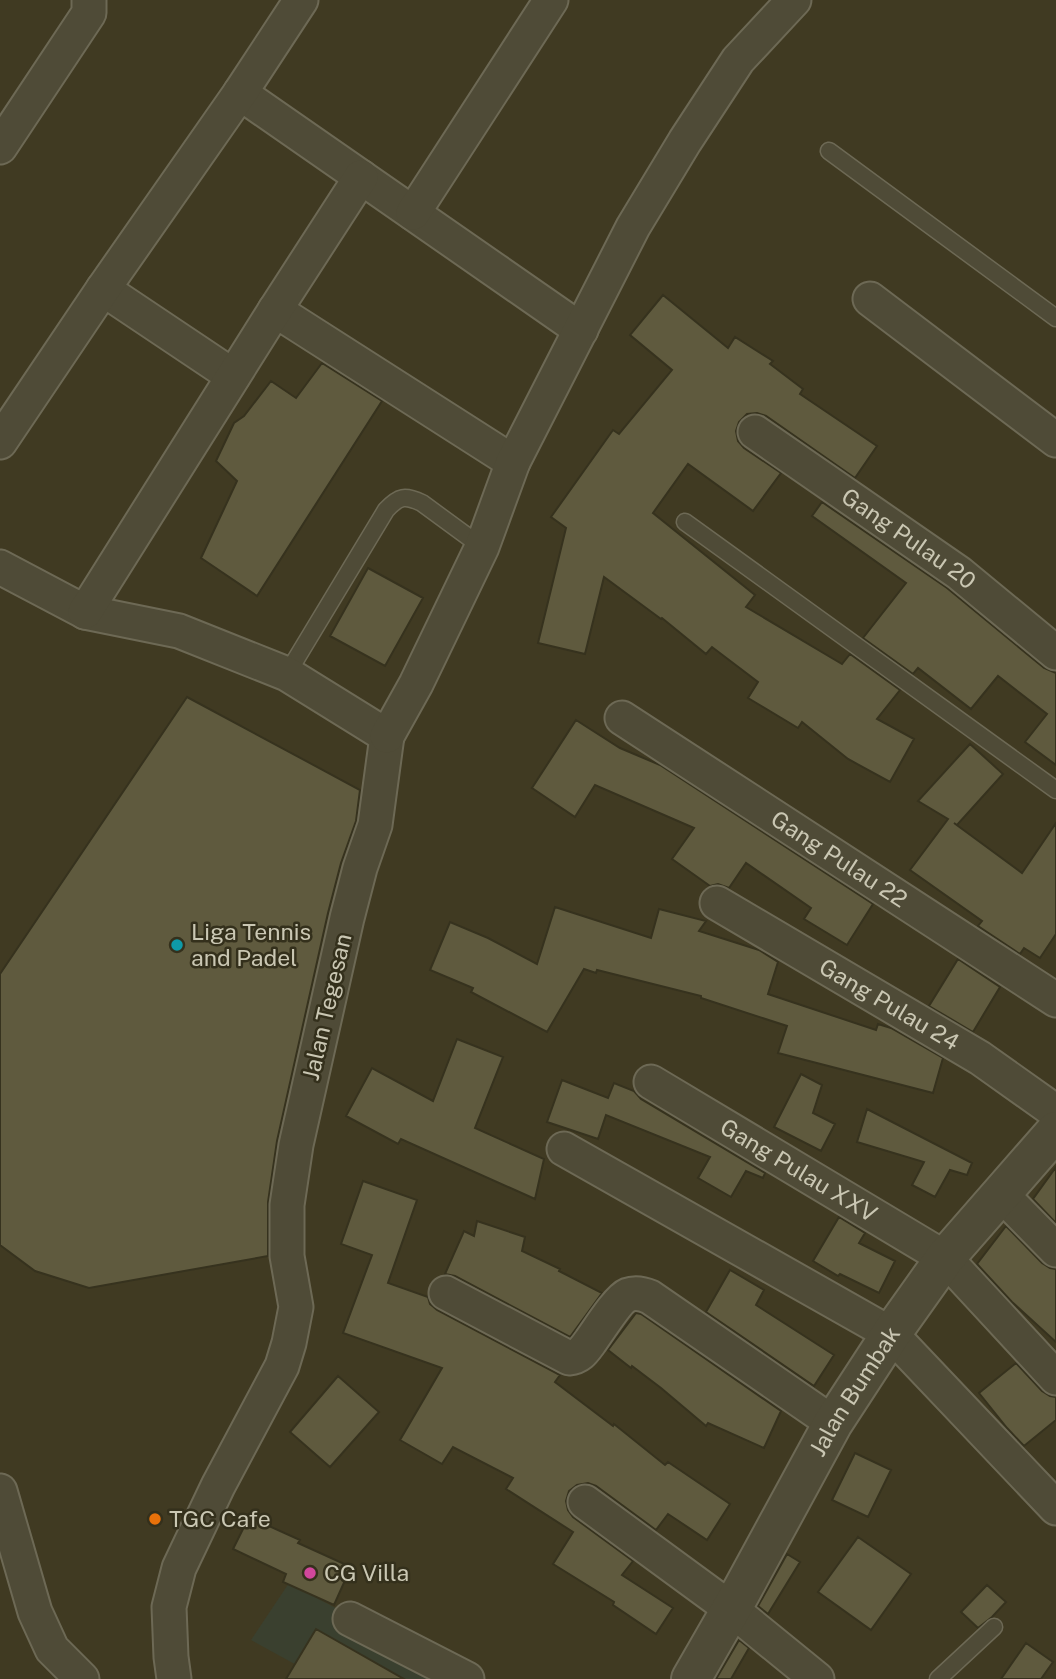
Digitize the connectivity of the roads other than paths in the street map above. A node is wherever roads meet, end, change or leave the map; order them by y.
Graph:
1 (89, 0) edge
2 (302, 0) edge
3 (551, 0) edge
4 (794, 0) edge
5 (240, 93) junction
6 (0, 147) edge
7 (829, 151) dead end
8 (361, 177) junction
9 (413, 213) junction
10 (103, 289) junction
11 (870, 299) dead end
12 (275, 310) junction
13 (1056, 318) edge
14 (581, 330) junction
15 (233, 376) junction
16 (755, 432) dead end
17 (1056, 440) edge
18 (0, 442) edge
19 (513, 462) junction
20 (685, 522) dead end
21 (482, 547) junction
22 (0, 567) edge
23 (85, 612) junction
24 (1056, 653) edge
25 (287, 674) junction
26 (622, 718) dead end
27 (387, 736) junction
28 (1056, 790) edge
29 (717, 903) dead end
30 (1056, 1000) edge
31 (650, 1082) dead end
32 (1056, 1112) edge
33 (1056, 1131) edge
34 (564, 1149) dead end
35 (1001, 1194) junction
36 (1056, 1250) edge
37 (944, 1258) junction
38 (446, 1293) dead end
39 (891, 1334) junction
40 (1056, 1378) edge
41 (833, 1423) junction
42 (0, 1492) edge
43 (585, 1502) dead end
44 (1056, 1508) edge
45 (731, 1609) junction
46 (350, 1619) dead end
47 (994, 1627) dead end
48 (82, 1679) edge
49 (174, 1679) edge
50 (467, 1679) edge
51 (691, 1679) edge
52 (817, 1679) edge
53 (938, 1679) edge

1 - 6 street
2 - 5 street
3 - 9 street
4 - 14 street
5 - 8 street
5 - 10 street
7 - 13 lane
8 - 9 street
8 - 12 street
9 - 14 street
10 - 15 street
10 - 18 street
11 - 17 street
12 - 15 street
12 - 19 street
14 - 19 street
15 - 23 street
16 - 24 street, Gang Pulau 20
19 - 21 street
20 - 28 lane
21 - 25 lane
21 - 27 street
22 - 23 street
23 - 25 street
25 - 27 street
26 - 30 street, Gang Pulau 22
27 - 49 street, Jalan Tegesan
29 - 32 street, Gang Pulau 24
31 - 37 street, Gang Pulau XXV
33 - 35 street, Jalan Bumbak
34 - 39 street
35 - 36 street
35 - 37 street, Jalan Bumbak
37 - 39 street, Jalan Bumbak
37 - 40 street, Gang Pulau XXV
38 - 41 street
39 - 41 street, Jalan Bumbak
39 - 44 street
41 - 45 street, Jalan Bumbak
42 - 48 street
43 - 45 street
45 - 51 street, Jalan Bumbak
45 - 52 street
46 - 50 street
47 - 53 lane

